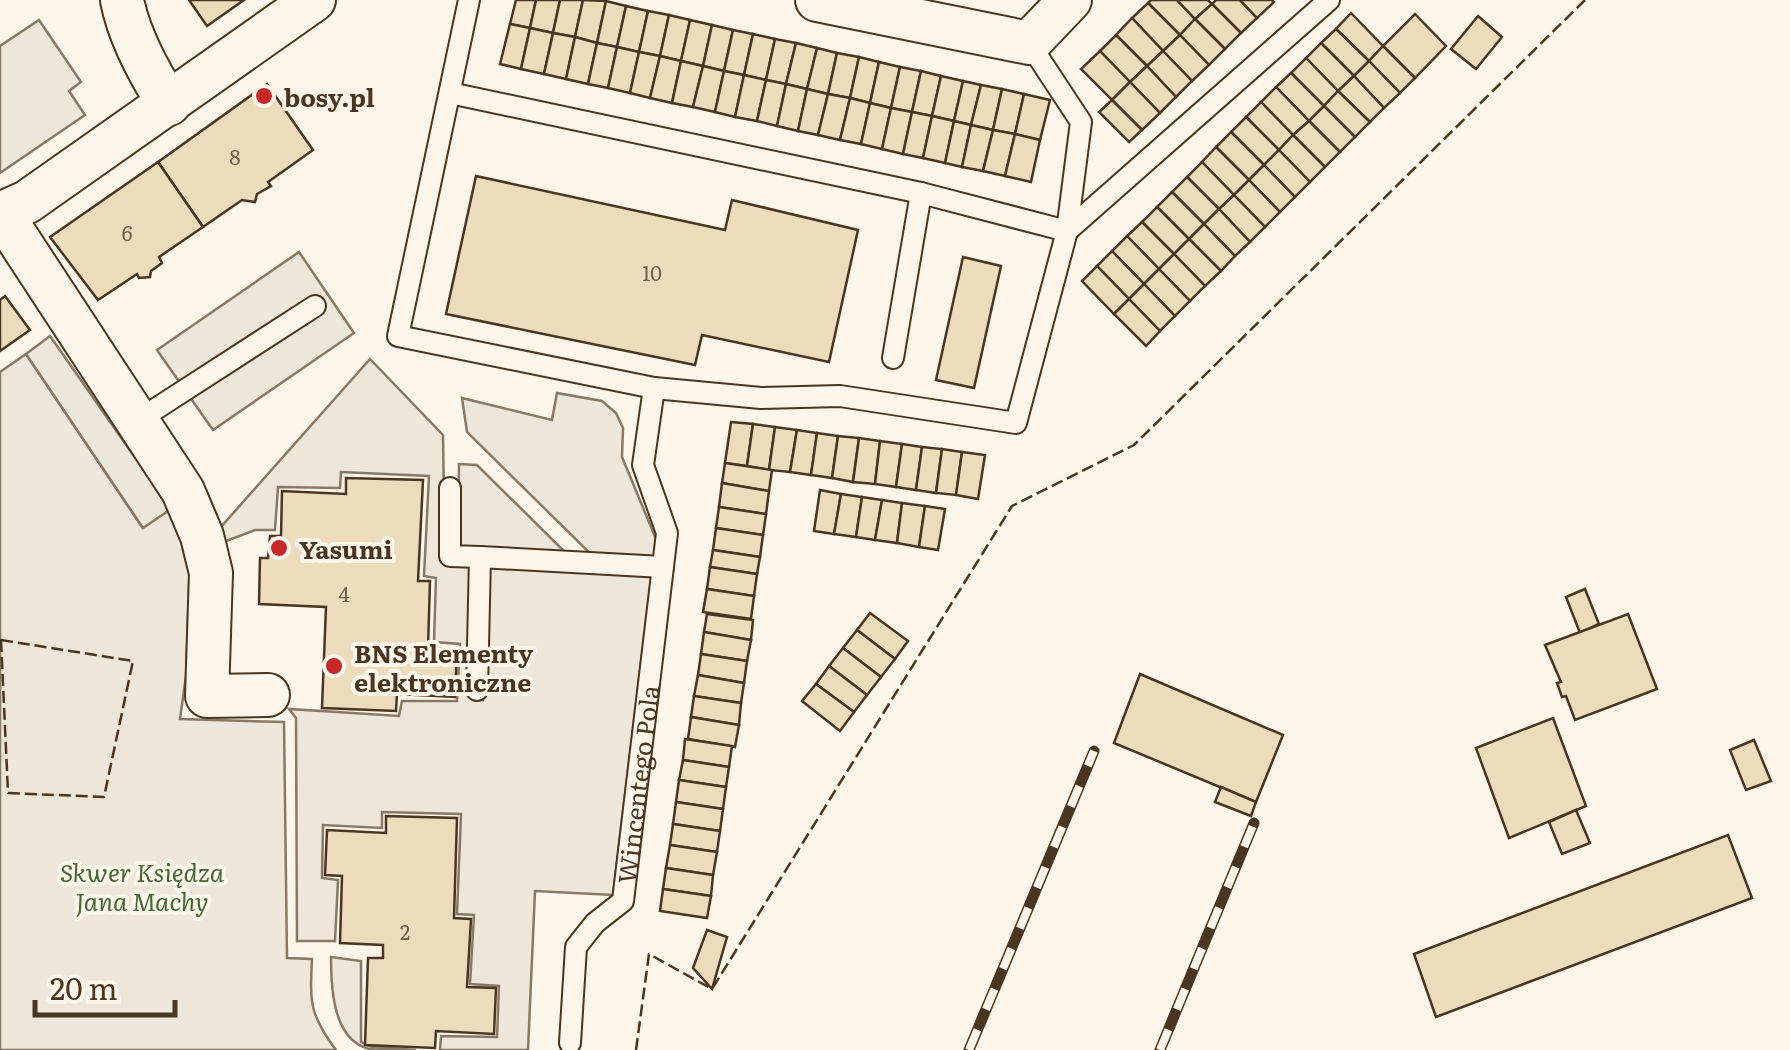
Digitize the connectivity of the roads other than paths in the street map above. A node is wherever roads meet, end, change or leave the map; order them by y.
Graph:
1 (122, 0) edge
2 (314, 0) edge
3 (469, 0) edge
4 (818, 0) edge
5 (1070, 0) edge
6 (1329, 0) edge
7 (1029, 43) junction
8 (450, 93) junction
9 (169, 104) junction
10 (922, 193) junction
11 (1, 213) edge
12 (1067, 231) junction
13 (316, 306) dead end
14 (894, 358) dead end
15 (654, 388) junction
16 (137, 421) junction
17 (450, 488) dead end
18 (480, 557) junction
19 (662, 567) junction
20 (477, 690) dead end
21 (268, 695) dead end
22 (570, 1043) dead end

1 - 9 street
2 - 9 street
3 - 8 lane
4 - 7 street
5 - 7 street
6 - 12 lane
7 - 12 lane
8 - 10 lane
8 - 15 lane
9 - 11 street
10 - 12 lane
10 - 14 lane
11 - 16 street
12 - 15 lane
13 - 16 lane
15 - 19 lane, Wincentego Pola
16 - 21 street
17 - 18 lane
18 - 19 lane
18 - 20 lane
19 - 22 lane, Wincentego Pola

